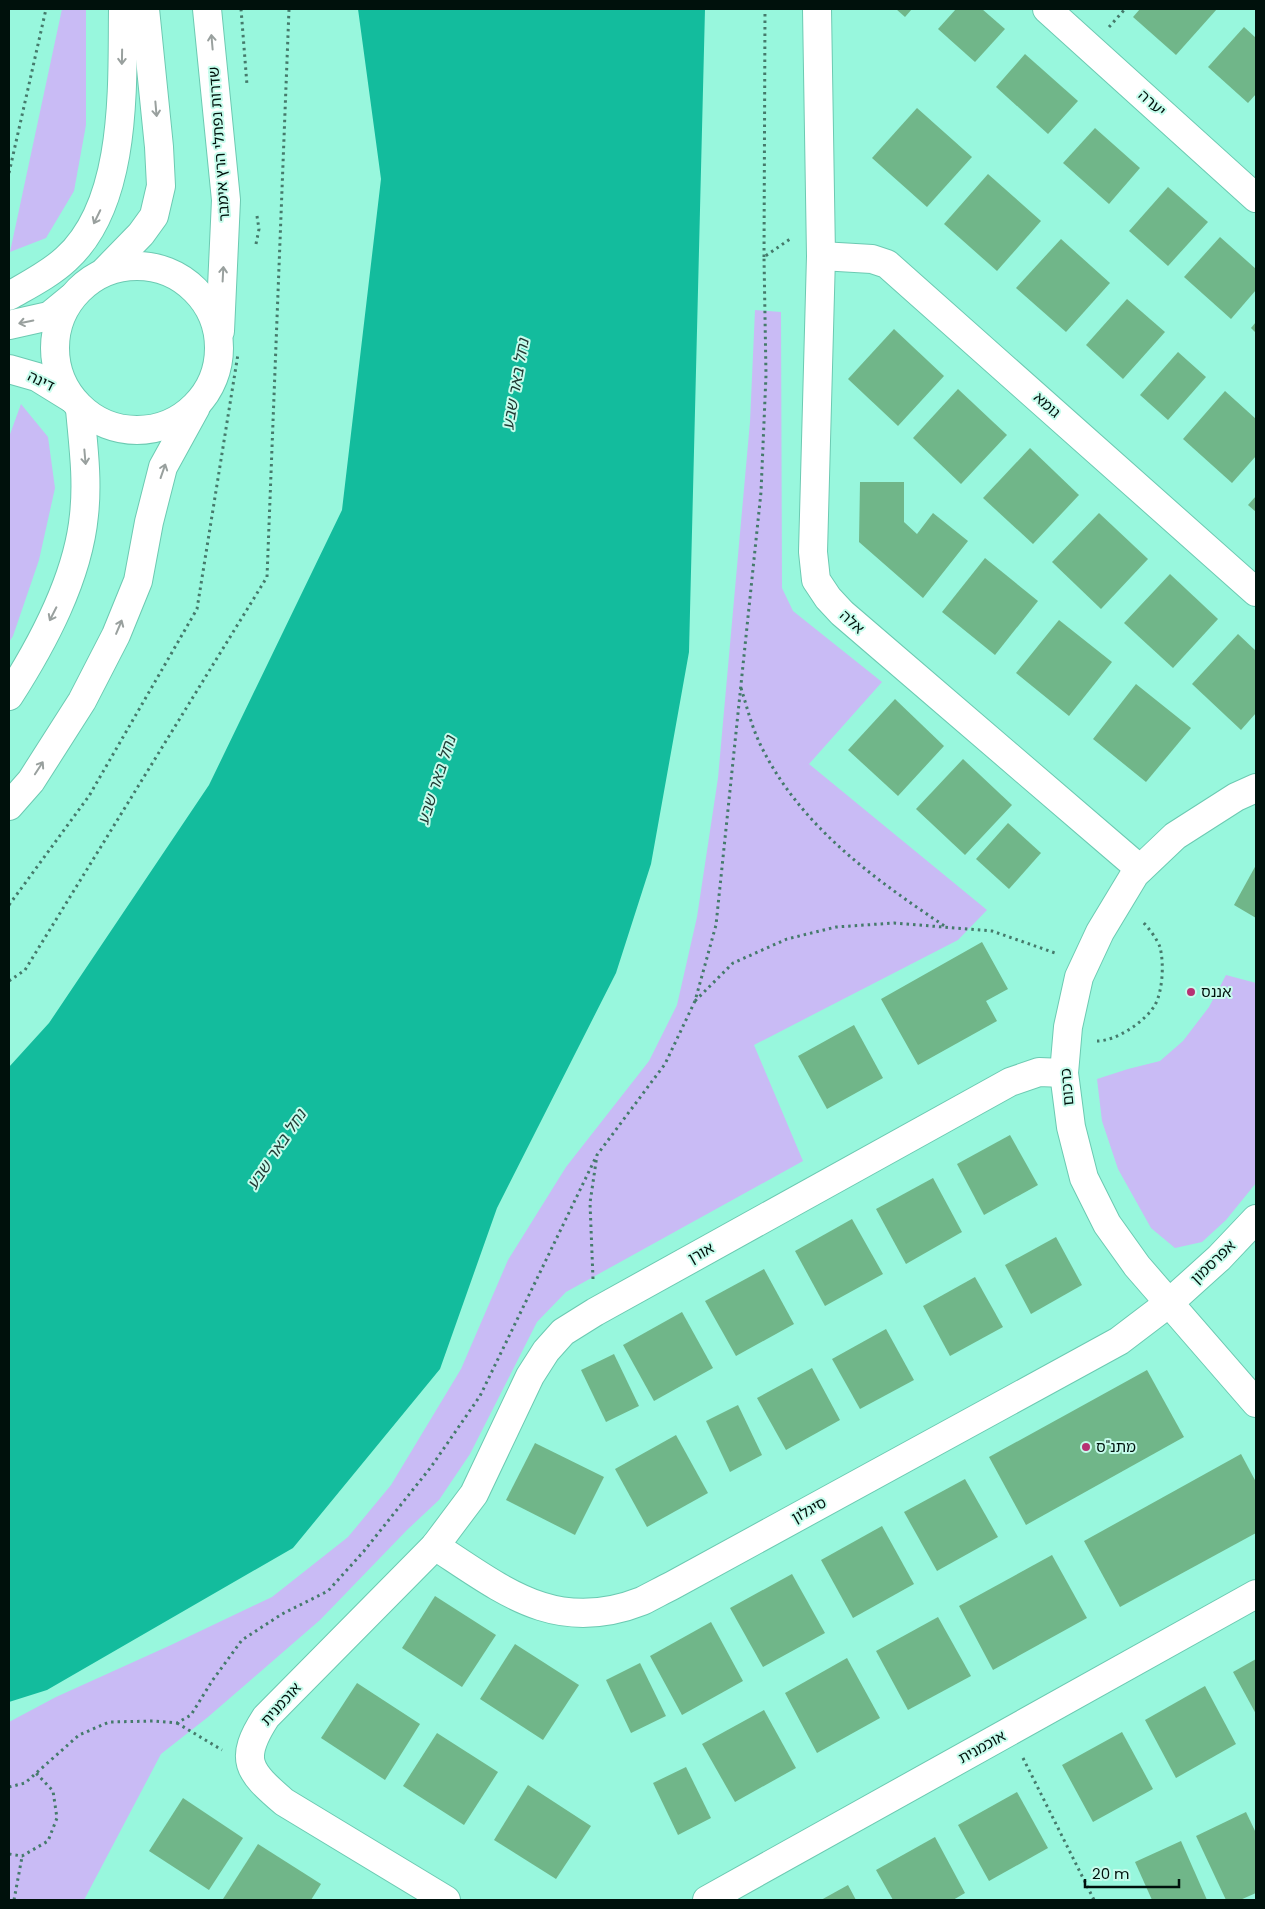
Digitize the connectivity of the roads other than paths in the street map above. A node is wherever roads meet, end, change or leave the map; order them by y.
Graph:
1 (123, 9) edge
2 (145, 9) edge
3 (207, 9) edge
4 (817, 9) edge
5 (1047, 9) edge
6 (1256, 198) edge
7 (821, 256) junction
8 (104, 272) junction
9 (9, 296) edge
10 (71, 298) junction
11 (9, 325) edge
12 (219, 340) junction
13 (9, 369) edge
14 (76, 403) junction
15 (198, 404) junction
16 (1256, 592) edge
17 (9, 696) edge
18 (1256, 788) edge
19 (9, 806) edge
20 (1140, 869) junction
21 (1064, 1074) junction
22 (1256, 1218) edge
23 (1170, 1303) junction
24 (1256, 1403) edge
25 (436, 1546) junction
26 (1256, 1594) edge
27 (446, 1900) edge
28 (707, 1900) edge

1 -> 9 street
2 -> 8 street
12 -> 3 street, שדרות נפתלי הרץ אימבר
4 - 7 street
5 - 6 street, יערה
7 - 16 street, גומא
7 - 20 street, אלה
8 - 10 street
8 - 12 street
10 -> 11 street
10 - 14 street
12 - 15 street
13 - 14 street, דינה
14 - 15 street
14 -> 17 street
19 -> 15 street
18 - 20 street, כרכום
20 - 21 street, כרכום
21 - 23 street, כרכום
21 - 25 street, אורן
22 - 23 street, אפרסמון
23 - 24 street, כרכום
23 - 25 street, סיגלון
25 - 27 street, אוכמנית
26 - 28 street, אוכמנית

